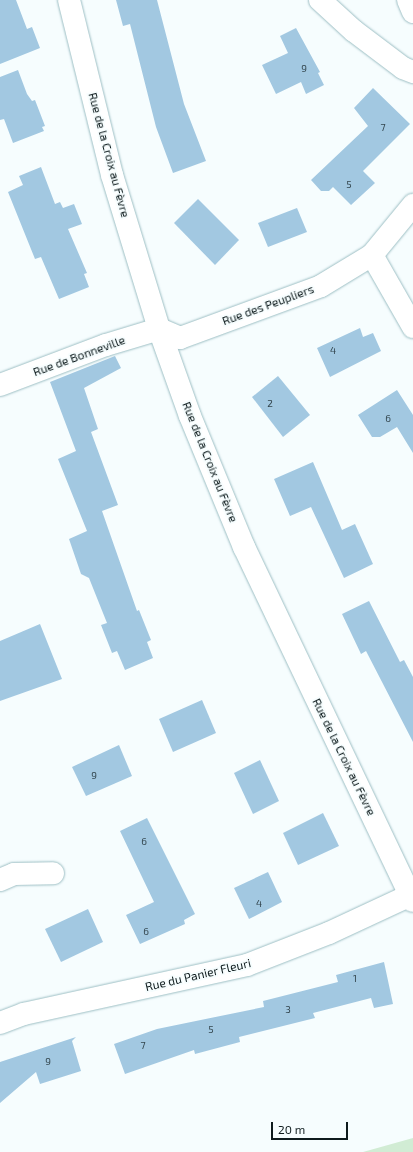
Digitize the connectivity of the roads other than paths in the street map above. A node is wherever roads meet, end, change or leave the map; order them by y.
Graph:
1 (69, 0) edge
2 (320, 0) edge
3 (408, 0) edge
4 (413, 12) edge
5 (413, 72) edge
6 (413, 205) edge
7 (372, 255) junction
8 (413, 327) edge
9 (159, 329) junction
10 (0, 384) edge
11 (54, 873) dead end
12 (0, 880) edge
13 (412, 897) edge
14 (0, 1023) edge

1 - 9 street, Rue de la Croix au Fèvre
2 - 5 street
3 - 4 street
6 - 7 street, Rue des Peupliers
7 - 8 street
7 - 9 street, Rue des Peupliers
9 - 10 street, Rue de Bonneville
9 - 13 street, Rue de la Croix au Fèvre
11 - 12 street
13 - 14 street, Rue du Panier Fleuri

